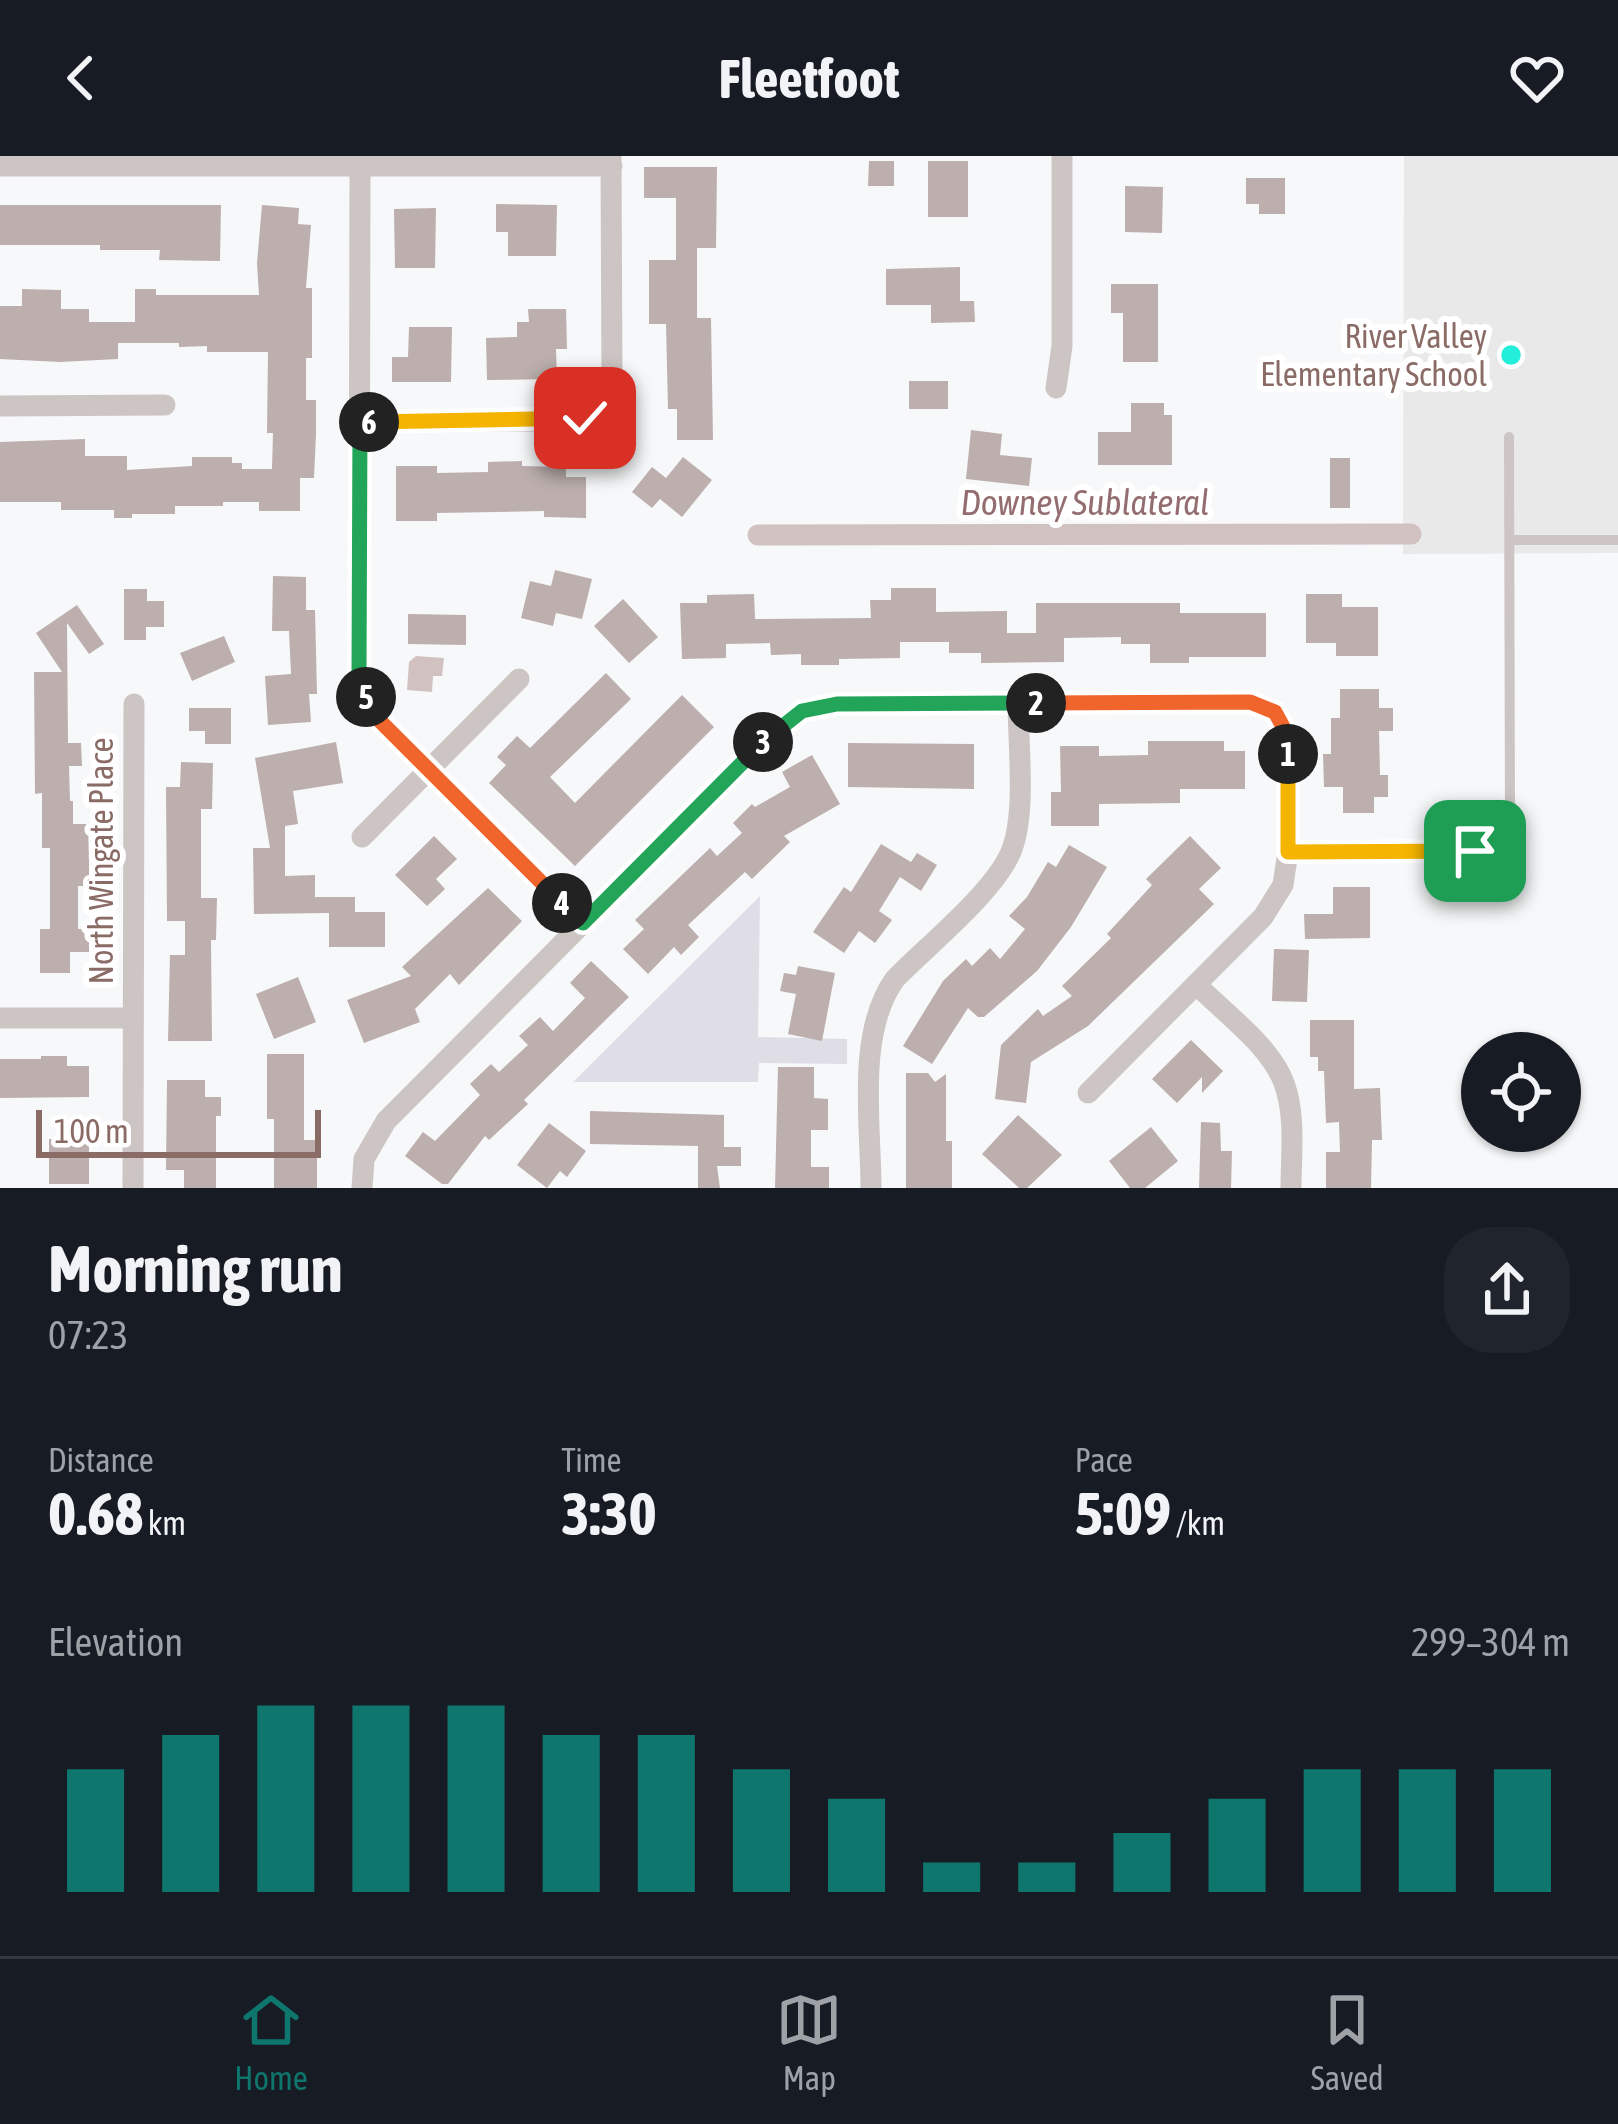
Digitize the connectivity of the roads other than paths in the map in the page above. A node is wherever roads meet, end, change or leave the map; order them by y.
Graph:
1 (1063, 156) edge
2 (611, 161) edge
3 (0, 166) edge
4 (360, 166) junction
5 (1056, 388) dead end
6 (165, 405) dead end
7 (0, 406) edge
8 (360, 422) junction
9 (1509, 437) dead end
10 (1510, 540) junction
11 (1618, 540) edge
12 (519, 679) dead end
13 (1018, 703) junction
14 (134, 704) dead end
15 (429, 770) junction
16 (362, 837) dead end
17 (1288, 852) junction
18 (1396, 852) joint
19 (583, 923) junction
20 (1196, 984) junction
21 (0, 1018) edge
22 (133, 1018) junction
23 (1088, 1093) dead end
24 (133, 1188) edge
25 (362, 1188) edge
26 (871, 1188) edge
27 (1291, 1188) edge

1 - 5 street
2 - 4 street
2 - 8 street
3 - 4 street
4 - 8 street
6 - 7 street
8 - 15 street
9 - 10 lane
10 - 11 lane
10 - 18 lane
12 - 15 street
13 - 17 street
13 - 19 street
13 - 26 street
14 - 22 street, North Wingate Place
15 - 16 street
15 - 19 street
17 - 18 street
17 - 20 street
19 - 25 street
20 - 23 street
20 - 27 street
21 - 22 street
22 - 24 street, North Wingate Place

